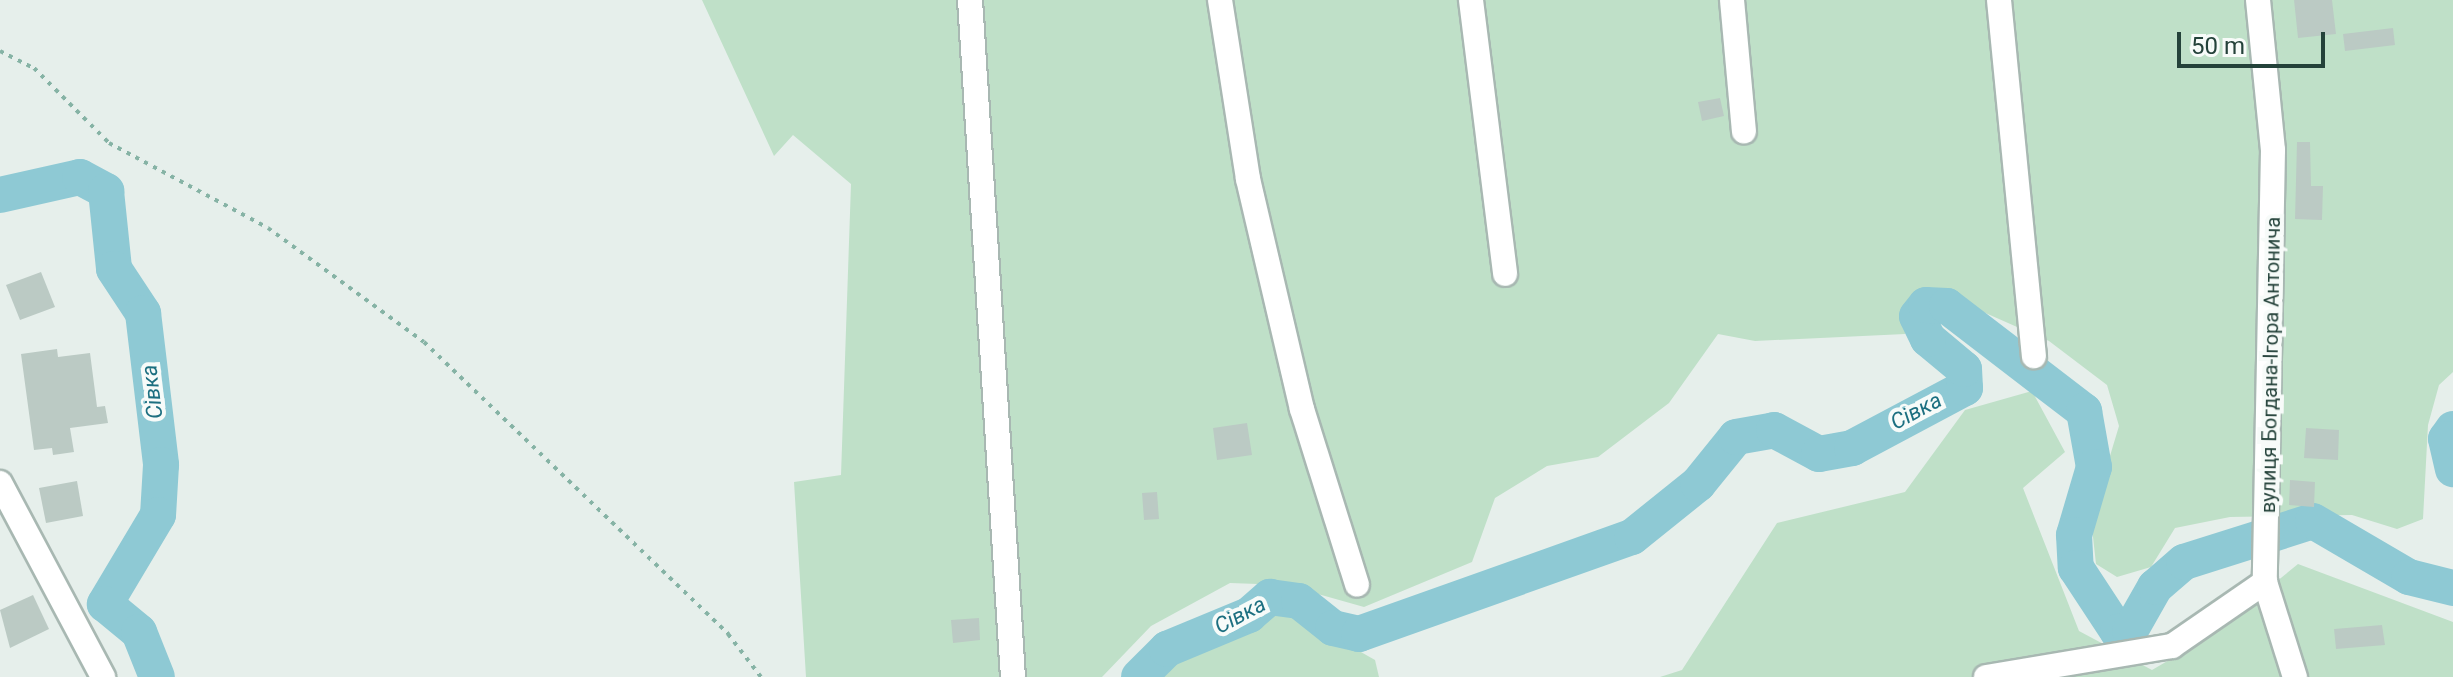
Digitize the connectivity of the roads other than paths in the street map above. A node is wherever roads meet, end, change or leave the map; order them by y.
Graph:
1 (970, 0) edge
2 (1220, 0) edge
3 (1471, 0) edge
4 (1732, 0) edge
5 (1999, 0) edge
6 (2258, 0) edge
7 (1744, 131) dead end
8 (1505, 274) dead end
9 (2034, 356) dead end
10 (0, 483) edge
11 (2265, 582) junction
12 (1357, 585) dead end
13 (103, 677) edge
14 (1013, 677) edge
15 (1986, 677) edge
16 (2295, 677) edge

1 - 14 street
2 - 12 street
3 - 8 street
4 - 7 street
5 - 9 street
6 - 11 street, вулиця Богдана-Ігора Антонича
10 - 13 street
11 - 15 street
11 - 16 street, вулиця Богдана-Ігора Антонича

